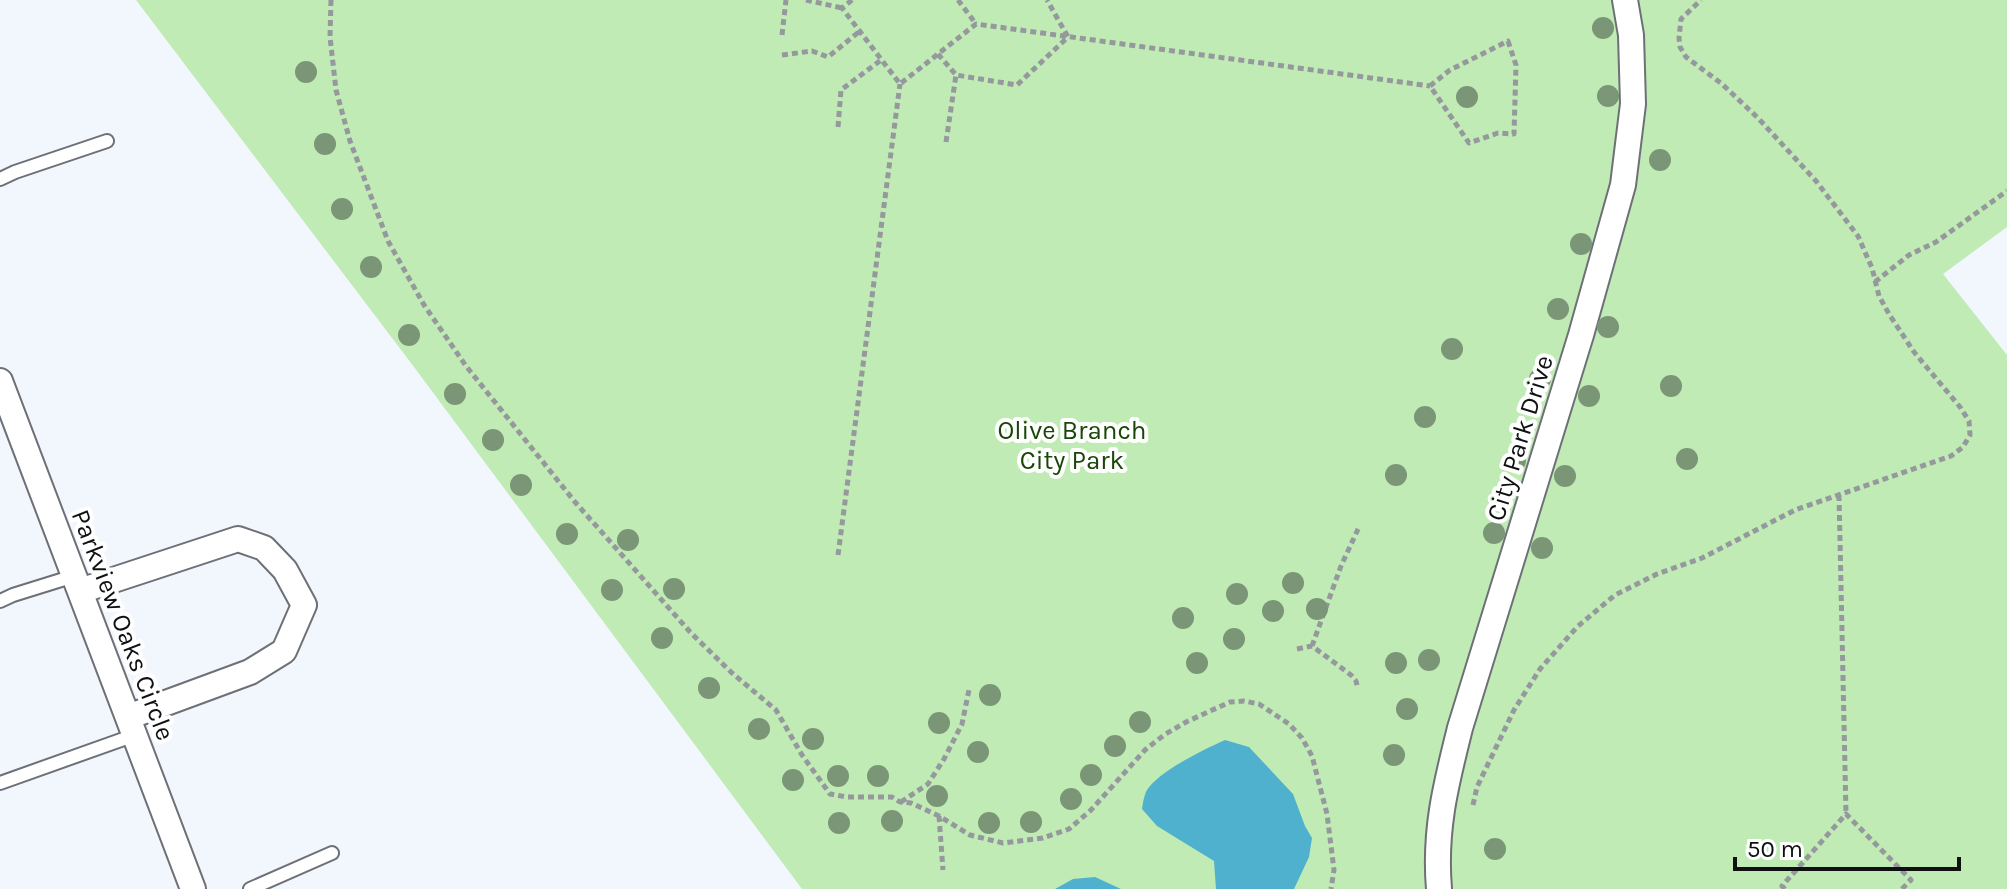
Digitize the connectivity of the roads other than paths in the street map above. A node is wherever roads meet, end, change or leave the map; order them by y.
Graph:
1 (1625, 0) edge
2 (107, 141) dead end
3 (0, 179) edge
4 (0, 381) edge
5 (77, 584) junction
6 (0, 601) edge
7 (132, 726) junction
8 (0, 783) edge
9 (332, 853) dead end
10 (193, 889) edge
11 (250, 889) edge
12 (1439, 889) edge

1 - 12 street, City Park Drive
2 - 3 lane
4 - 5 street, Parkview Oaks Circle
5 - 6 lane
5 - 7 street, Parkview Oaks Circle
5 - 7 street
7 - 8 lane
7 - 10 street, Parkview Oaks Circle
9 - 11 lane

